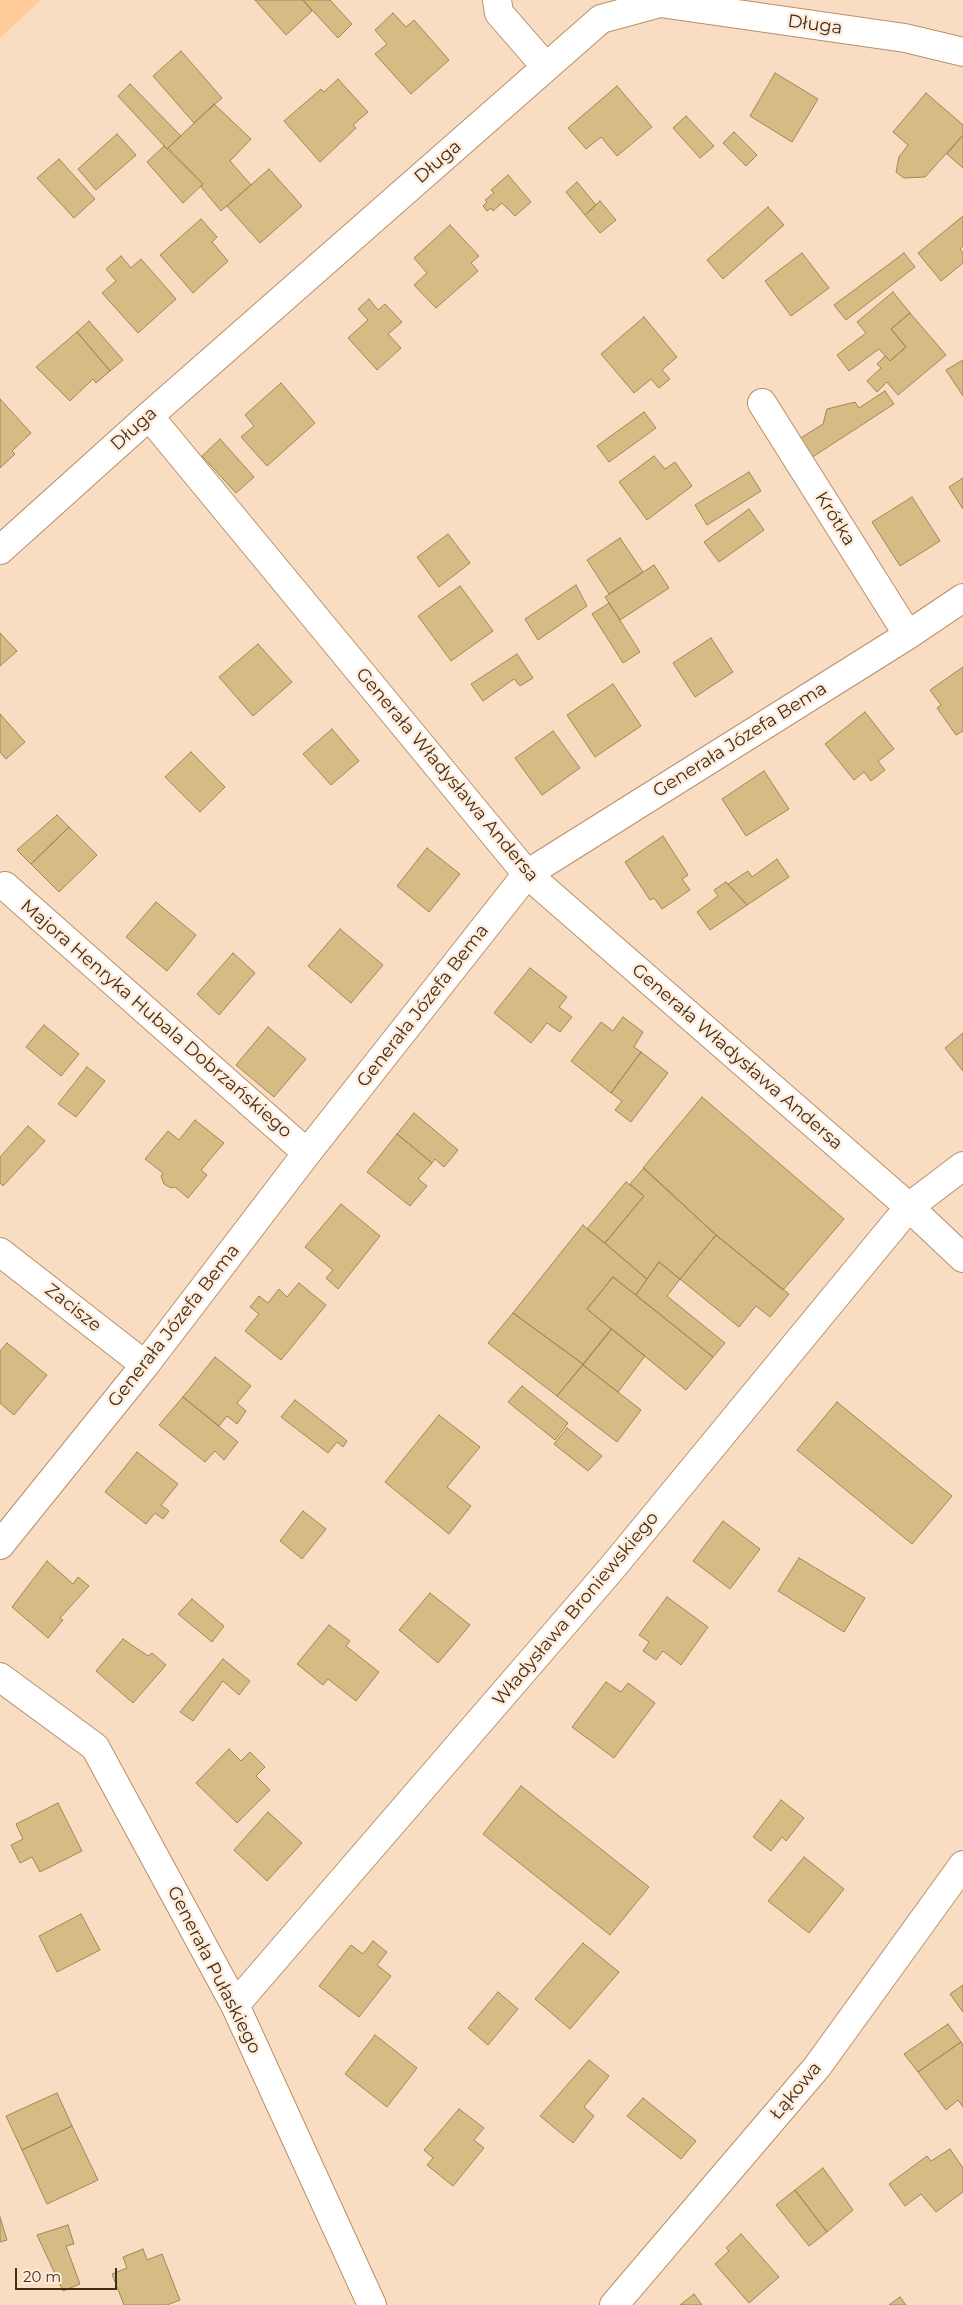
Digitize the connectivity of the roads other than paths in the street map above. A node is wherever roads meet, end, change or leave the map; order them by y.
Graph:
1 (497, 0) edge
2 (963, 52) edge
3 (546, 67) junction
4 (762, 403) dead end
5 (148, 416) junction
6 (0, 550) edge
7 (963, 598) edge
8 (908, 635) junction
9 (527, 874) junction
10 (5, 886) dead end
11 (307, 1153) junction
12 (963, 1166) edge
13 (909, 1207) junction
14 (0, 1252) edge
15 (963, 1258) edge
16 (145, 1365) junction
17 (0, 1545) edge
18 (0, 1677) edge
19 (963, 1865) edge
20 (235, 2005) junction
21 (372, 2305) edge
22 (614, 2305) edge

1 - 3 street
2 - 3 street, Długa
3 - 5 street, Długa
4 - 8 street, Krótka
5 - 6 street, Długa
5 - 9 street, Generała Władysława Andersa
7 - 8 street, Generała Józefa Bema
8 - 9 street, Generała Józefa Bema
9 - 11 street, Generała Józefa Bema
9 - 13 street, Generała Władysława Andersa
10 - 11 street, Majora Henryka Hubala Dobrzańskiego
11 - 16 street, Generała Józefa Bema
12 - 13 street, Władysława Broniewskiego
13 - 15 street, Generała Władysława Andersa
13 - 20 street, Władysława Broniewskiego
14 - 16 street, Zacisze
16 - 17 street, Generała Józefa Bema
18 - 20 street, Generała Pułaskiego
19 - 22 street, Łąkowa
20 - 21 street, Generała Pułaskiego

